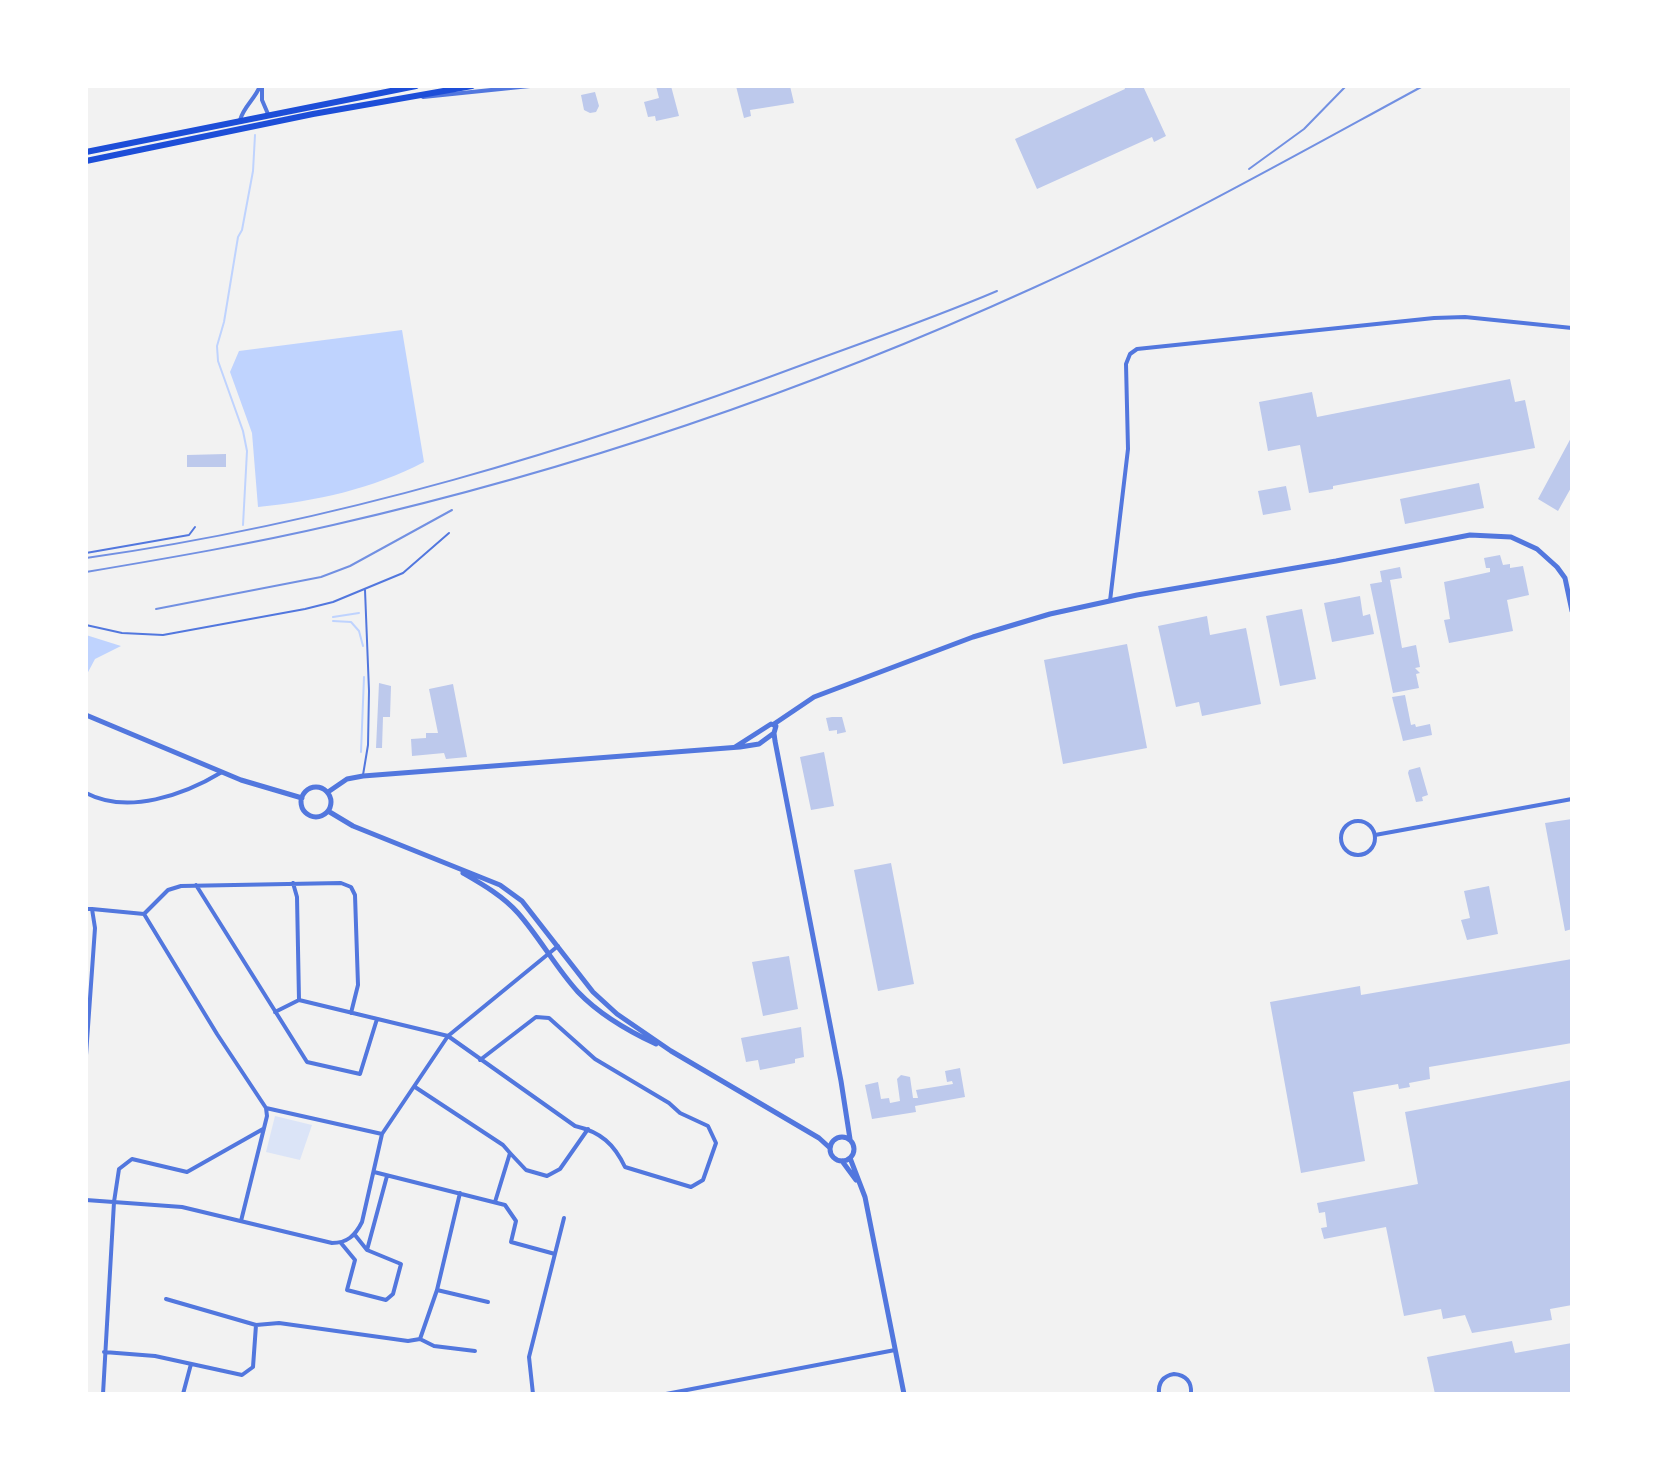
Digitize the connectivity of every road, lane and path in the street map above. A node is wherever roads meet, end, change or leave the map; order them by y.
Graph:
1 (261, 86) edge
2 (416, 86) edge
3 (472, 86) edge
4 (530, 86) edge
5 (413, 97) junction
6 (268, 114) junction
7 (240, 120) junction
8 (86, 152) edge
9 (86, 161) edge
10 (1572, 328) edge
11 (195, 527) dead end
12 (449, 533) dead end
13 (86, 553) edge
14 (365, 589) junction
15 (1110, 601) junction
16 (1572, 611) edge
17 (86, 625) edge
18 (86, 715) edge
19 (774, 724) junction
20 (765, 729) junction
21 (772, 734) junction
22 (735, 747) junction
23 (222, 772) junction
24 (363, 776) junction
25 (328, 792) junction
26 (86, 793) edge
27 (302, 798) junction
28 (1572, 799) edge
29 (328, 811) junction
30 (1375, 835) junction
31 (455, 868) junction
32 (293, 883) junction
33 (196, 884) junction
34 (89, 909) edge
35 (144, 914) junction
36 (558, 946) junction
37 (549, 954) junction
38 (89, 981) edge
39 (299, 1000) junction
40 (275, 1012) junction
41 (351, 1013) junction
42 (377, 1019) junction
43 (448, 1036) junction
44 (671, 1051) junction
45 (86, 1055) edge
46 (480, 1060) junction
47 (415, 1087) junction
48 (266, 1108) junction
49 (263, 1129) junction
50 (588, 1129) junction
51 (382, 1134) junction
52 (819, 1138) junction
53 (836, 1138) junction
54 (846, 1138) junction
55 (830, 1148) junction
56 (510, 1153) junction
57 (850, 1158) junction
58 (842, 1161) junction
59 (373, 1172) junction
60 (387, 1176) junction
61 (862, 1188) junction
62 (460, 1193) junction
63 (86, 1200) edge
64 (114, 1202) junction
65 (495, 1202) junction
66 (564, 1218) dead end
67 (241, 1221) junction
68 (355, 1235) junction
69 (341, 1243) junction
70 (367, 1250) junction
71 (555, 1254) junction
72 (437, 1290) junction
73 (166, 1299) dead end
74 (488, 1302) dead end
75 (256, 1325) junction
76 (420, 1339) junction
77 (895, 1350) junction
78 (475, 1351) dead end
79 (104, 1352) junction
80 (191, 1364) junction
81 (103, 1394) edge
82 (183, 1394) edge
83 (533, 1394) edge
84 (666, 1394) edge
85 (904, 1394) edge
86 (1159, 1394) edge
87 (1191, 1394) edge

1 - 6 street
1 - 7 street
2 - 6 main road
3 - 5 main road
4 - 5 street
5 - 9 main road
6 - 7 main road
7 - 8 main road
10 - 15 street
11 - 13 lane
12 - 14 lane
14 - 17 lane
14 - 24 lane
15 - 16 street
15 - 19 street
18 - 23 street
19 - 20 street
19 - 21 street
20 - 21 street
20 - 22 street
21 - 22 street
21 - 54 street
22 - 24 street
23 - 26 street
23 - 27 street
24 - 25 street
25 - 27 street
25 - 29 street
27 - 29 street
28 - 30 street
29 - 31 street
30 - 30 street
31 - 36 street
31 - 37 street
32 - 33 street
32 - 39 street
32 - 41 street
33 - 35 street
33 - 40 street
34 - 35 street
34 - 38 street
35 - 48 street
36 - 37 street
36 - 44 street
37 - 43 street
37 - 44 street
38 - 45 street
39 - 40 street
39 - 41 street
40 - 42 street
41 - 42 street
42 - 43 street
43 - 46 street
43 - 47 street
44 - 52 street
46 - 50 street
46 - 50 street
47 - 51 street
47 - 56 street
48 - 49 street
48 - 51 street
49 - 64 street
49 - 67 street
50 - 56 street
51 - 59 street
52 - 53 street
52 - 55 street
53 - 54 street
53 - 55 street
54 - 57 street
55 - 58 street
56 - 65 street
57 - 58 street
57 - 61 street
58 - 61 street
59 - 60 street
59 - 68 street
60 - 62 street
60 - 70 street
61 - 77 street
62 - 65 street
62 - 72 street
63 - 64 street
64 - 67 street
64 - 79 street
65 - 71 street
66 - 71 street
67 - 69 street
68 - 69 street
68 - 70 street
69 - 70 street
71 - 83 street
72 - 74 street
72 - 76 street
73 - 75 street
75 - 76 street
75 - 80 street
76 - 78 street
77 - 84 street
77 - 85 street
79 - 80 street
79 - 81 street
80 - 82 street
86 - 87 street

